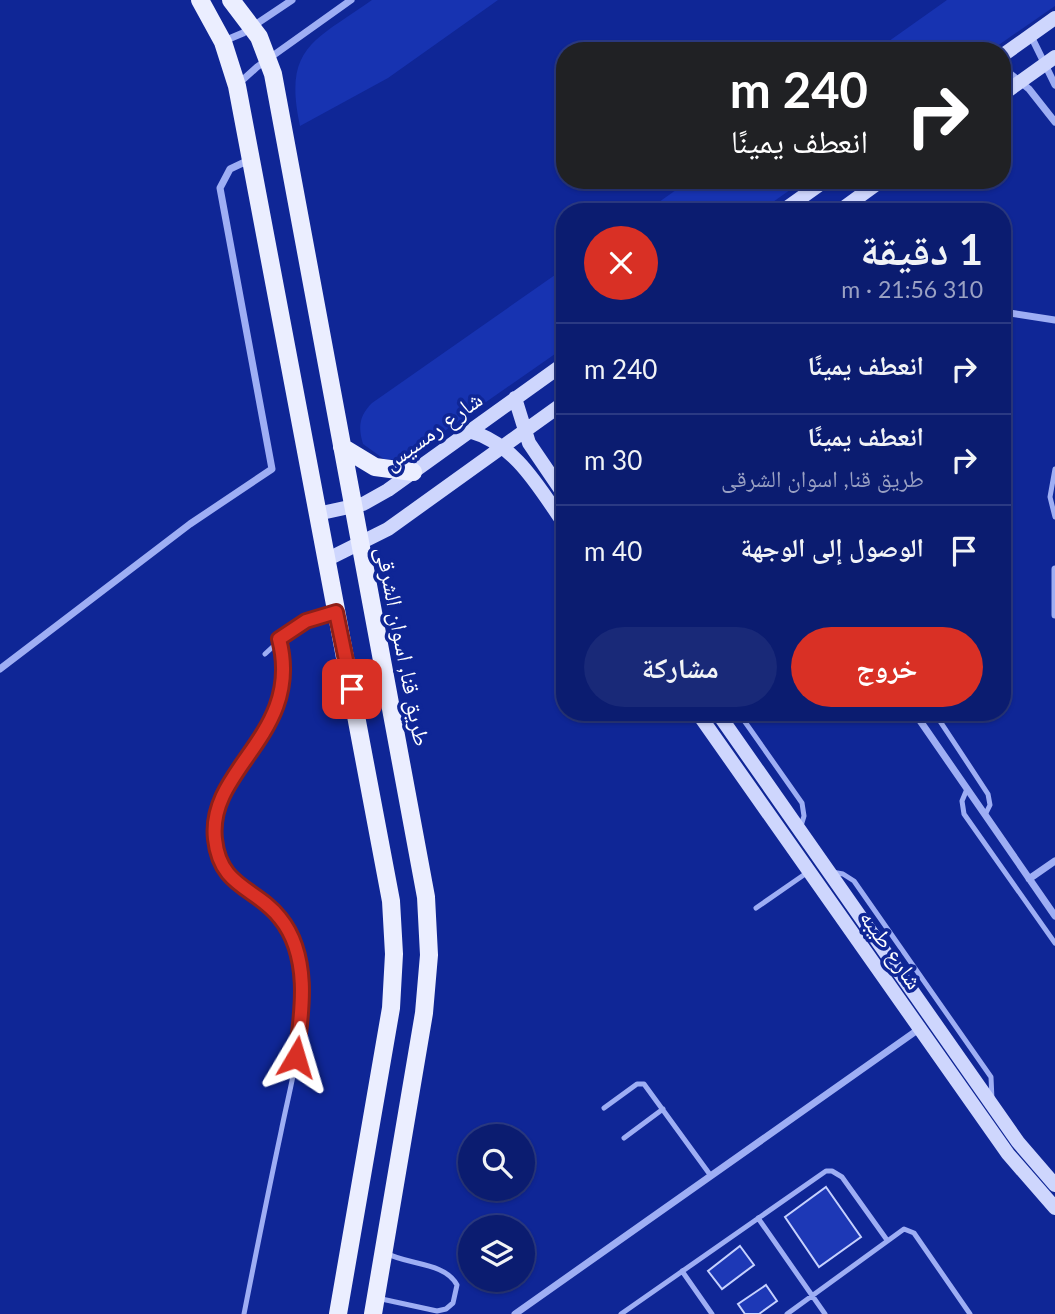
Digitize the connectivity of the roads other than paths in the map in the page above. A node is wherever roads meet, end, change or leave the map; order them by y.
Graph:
1 (200, 0) edge
2 (231, 0) edge
3 (292, 0) edge
4 (351, 0) edge
5 (1055, 18) edge
6 (253, 27) junction
7 (1031, 35) junction
8 (223, 42) junction
9 (1011, 49) edge
10 (269, 59) junction
11 (1049, 61) edge
12 (1011, 74) edge
13 (1021, 81) junction
14 (1055, 85) edge
15 (237, 86) junction
16 (1011, 88) edge
17 (1055, 122) edge
18 (251, 159) junction
19 (813, 189) edge
20 (870, 189) edge
21 (794, 203) edge
22 (850, 203) edge
23 (1011, 313) edge
24 (1055, 320) edge
25 (556, 369) edge
26 (515, 398) junction
27 (556, 408) edge
28 (469, 431) junction
29 (523, 431) junction
30 (502, 446) junction
31 (342, 447) junction
32 (1055, 469) edge
33 (413, 472) junction
34 (556, 482) edge
35 (353, 508) junction
36 (556, 512) edge
37 (317, 514) junction
38 (1055, 517) edge
39 (360, 544) junction
40 (326, 560) junction
41 (1055, 569) edge
42 (336, 612) junction
43 (1055, 615) edge
44 (279, 639) junction
45 (265, 654) dead end
46 (0, 669) edge
47 (703, 721) edge
48 (724, 721) edge
49 (744, 721) edge
50 (921, 721) edge
51 (940, 721) edge
52 (967, 789) junction
53 (985, 815) junction
54 (800, 829) junction
55 (1055, 861) edge
56 (826, 866) junction
57 (809, 871) junction
58 (1030, 879) junction
59 (756, 908) dead end
60 (1055, 916) edge
61 (1055, 943) edge
62 (919, 1029) junction
63 (604, 1108) dead end
64 (663, 1109) junction
65 (624, 1138) dead end
66 (711, 1176) junction
67 (1055, 1185) edge
68 (1055, 1208) edge
69 (758, 1218) junction
70 (887, 1240) junction
71 (384, 1251) junction
72 (682, 1271) junction
73 (812, 1295) junction
74 (376, 1308) edge
75 (526, 1311) edge
76 (244, 1314) edge
77 (338, 1314) edge
78 (515, 1314) edge
79 (621, 1314) edge
80 (712, 1314) edge
81 (786, 1314) edge
82 (825, 1314) edge
83 (970, 1314) edge

1 - 8 main road
2 - 6 main road, طريق قنا, اسوان الشرقى
3 - 6 street
4 - 10 street
5 - 7 main road
6 - 8 street
6 - 10 main road, طريق قنا, اسوان الشرقى
7 - 9 main road
7 - 11 street
8 - 15 main road
10 - 15 street
10 - 31 main road, طريق قنا, اسوان الشرقى
11 - 13 main road
11 - 14 street
12 - 13 street
13 - 16 main road
13 - 17 street
15 - 18 main road
18 - 37 main road
18 - 46 street
19 - 21 main road
20 - 22 main road
23 - 24 street
25 - 26 main road, شارع رمسيس
26 - 28 main road, شارع رمسيس
26 - 29 main road
27 - 29 main road
28 - 30 main road
28 - 33 main road, شارع رمسيس
29 - 30 main road
29 - 34 main road
30 - 36 main road
30 - 39 main road
31 - 33 main road
31 - 35 main road, طريق قنا, اسوان الشرقى
32 - 38 lane
33 - 35 main road, شارع رمسيس
35 - 37 main road, شارع رمسيس
35 - 39 main road, طريق قنا, اسوان الشرقى
37 - 40 main road
39 - 40 main road
39 - 71 main road, طريق قنا, اسوان الشرقى
40 - 42 main road
41 - 43 street
42 - 44 lane
42 - 77 main road
44 - 45 lane
44 - 76 lane
47 - 57 main road, شارع طيبه
48 - 54 main road, شارع طيبه
49 - 54 lane
50 - 52 street
51 - 53 lane
52 - 53 street
52 - 61 lane
53 - 58 street
54 - 56 main road, شارع طيبه
55 - 58 street
56 - 57 main road
56 - 67 main road, شارع طيبه
57 - 59 lane
57 - 62 main road, شارع طيبه
58 - 60 street
62 - 66 street
62 - 68 main road, شارع طيبه
63 - 64 lane
64 - 65 lane
64 - 66 lane
66 - 75 street
69 - 70 lane
69 - 72 lane
69 - 73 lane
70 - 73 lane
70 - 83 lane
71 - 74 main road, طريق قنا, اسوان الشرقى
71 - 74 lane
72 - 79 lane
72 - 80 lane
73 - 81 lane
73 - 82 lane
75 - 78 street

